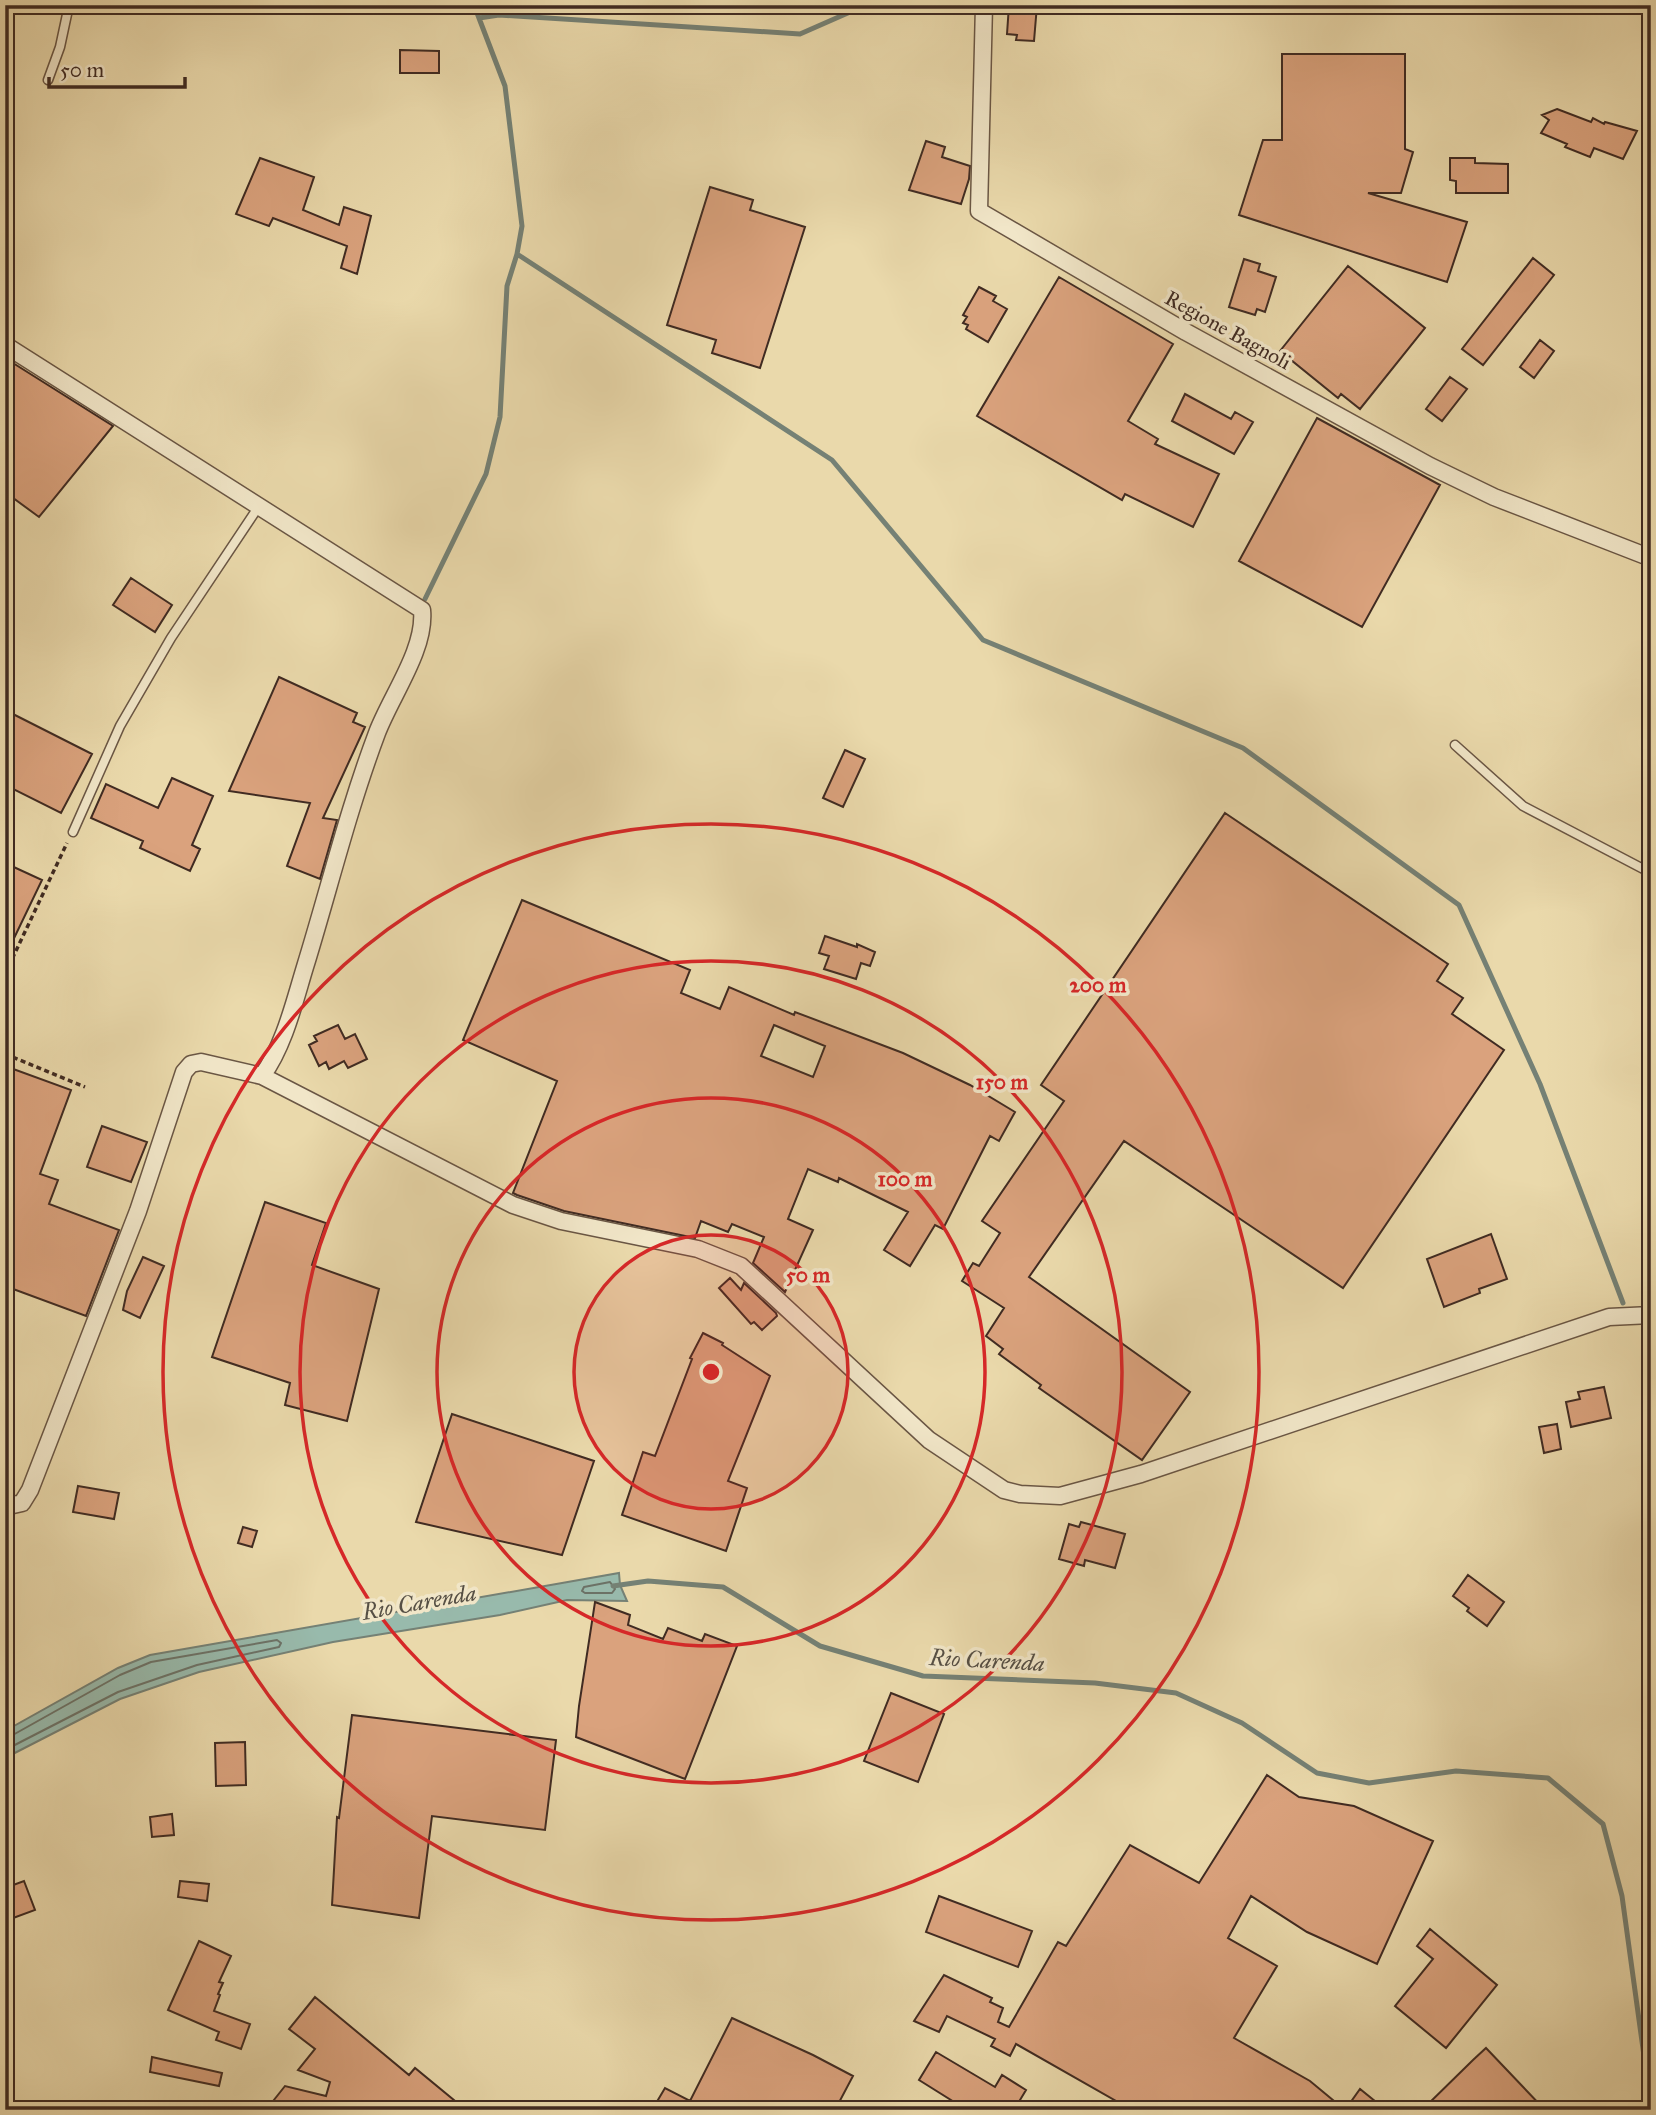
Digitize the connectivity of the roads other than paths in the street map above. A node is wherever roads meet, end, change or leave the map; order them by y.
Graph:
1 (69, 5) edge
2 (984, 5) edge
3 (48, 80) dead end
4 (5, 345) edge
5 (258, 506) junction
6 (1651, 558) edge
7 (1455, 745) dead end
8 (73, 832) road end
9 (1651, 873) edge
10 (262, 1076) junction
11 (1651, 1315) edge
12 (5, 1504) edge

1 - 3 lane
2 - 6 street, Regione Bagnoli
4 - 5 street
5 - 8 lane
5 - 10 street
7 - 9 lane
10 - 11 street
10 - 12 street

